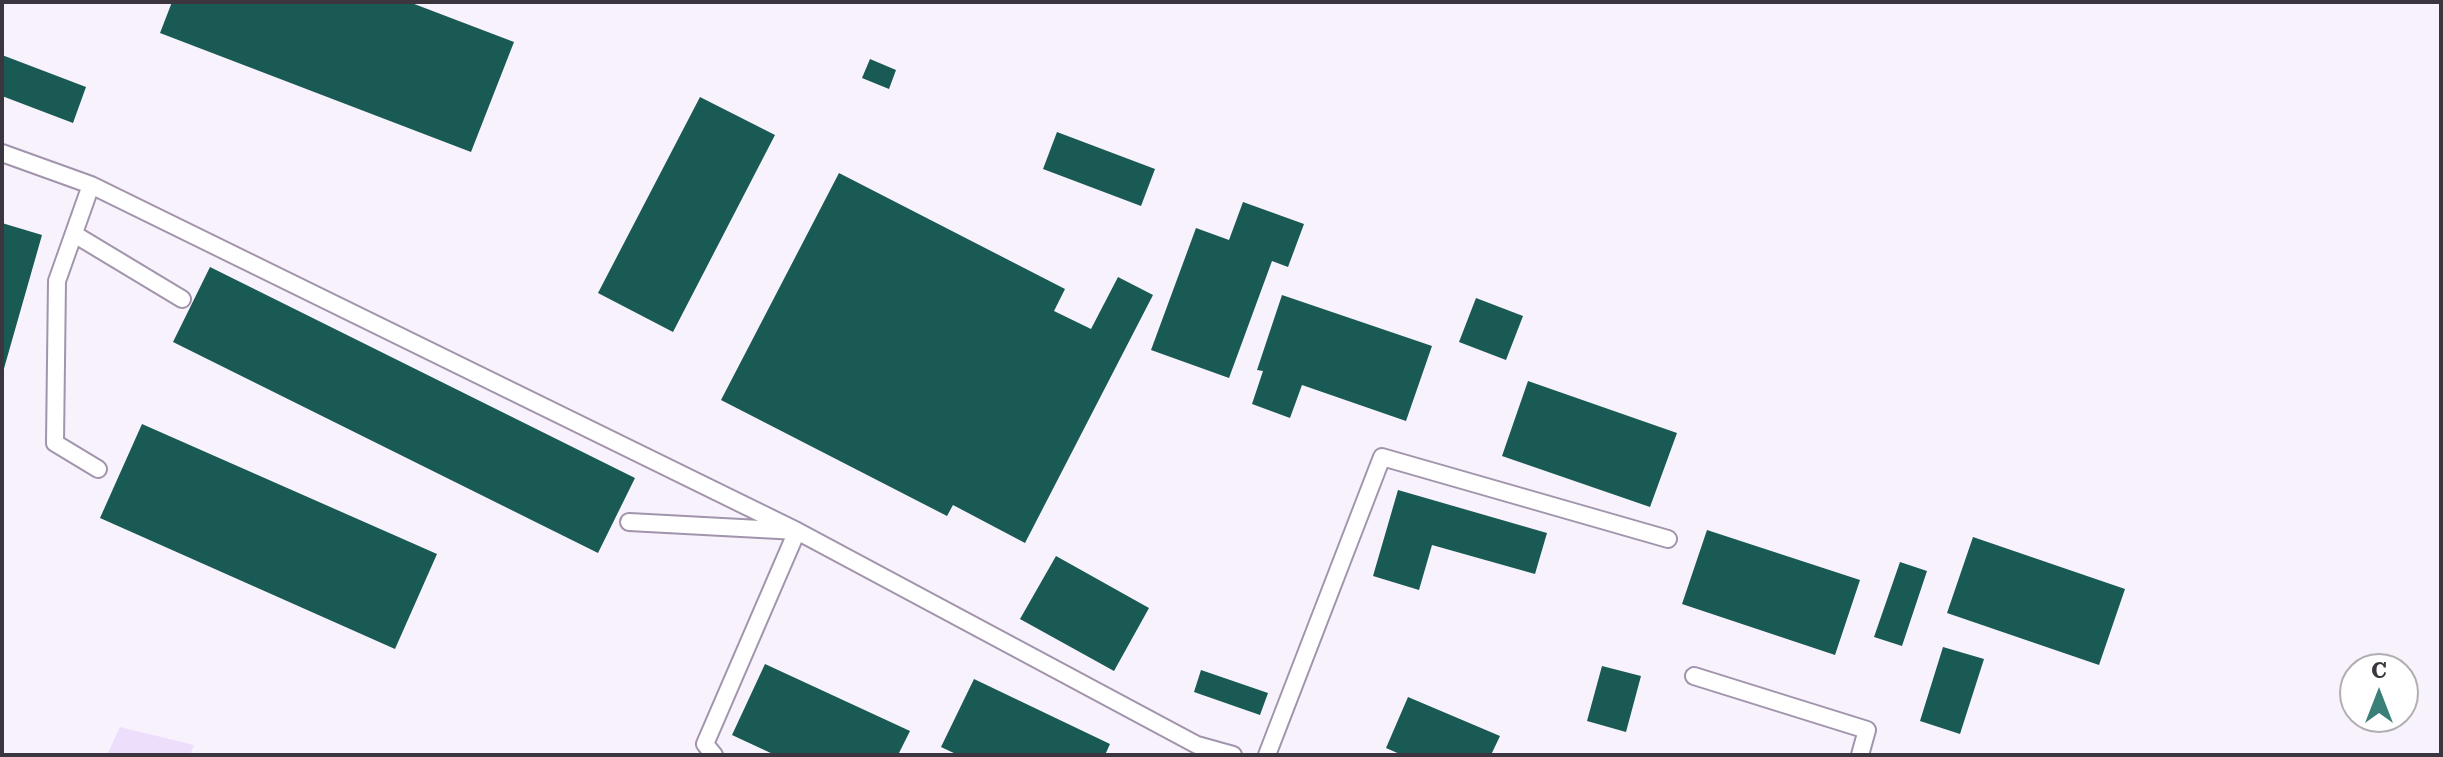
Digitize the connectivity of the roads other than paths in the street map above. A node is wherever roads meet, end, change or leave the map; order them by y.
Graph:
1 (2, 153) edge
2 (91, 185) junction
3 (74, 234) junction
4 (182, 299) dead end
5 (98, 469) dead end
6 (629, 522) dead end
7 (797, 531) junction
8 (1668, 539) dead end
9 (1694, 676) dead end
10 (1195, 750) edge
11 (714, 755) edge
12 (1233, 755) edge
13 (1267, 755) edge
14 (1860, 755) edge

1 - 2 lane
2 - 3 lane
2 - 7 lane
3 - 4 lane
3 - 5 lane
6 - 7 lane
7 - 10 lane
7 - 11 lane
8 - 13 lane
9 - 14 lane
10 - 12 lane

